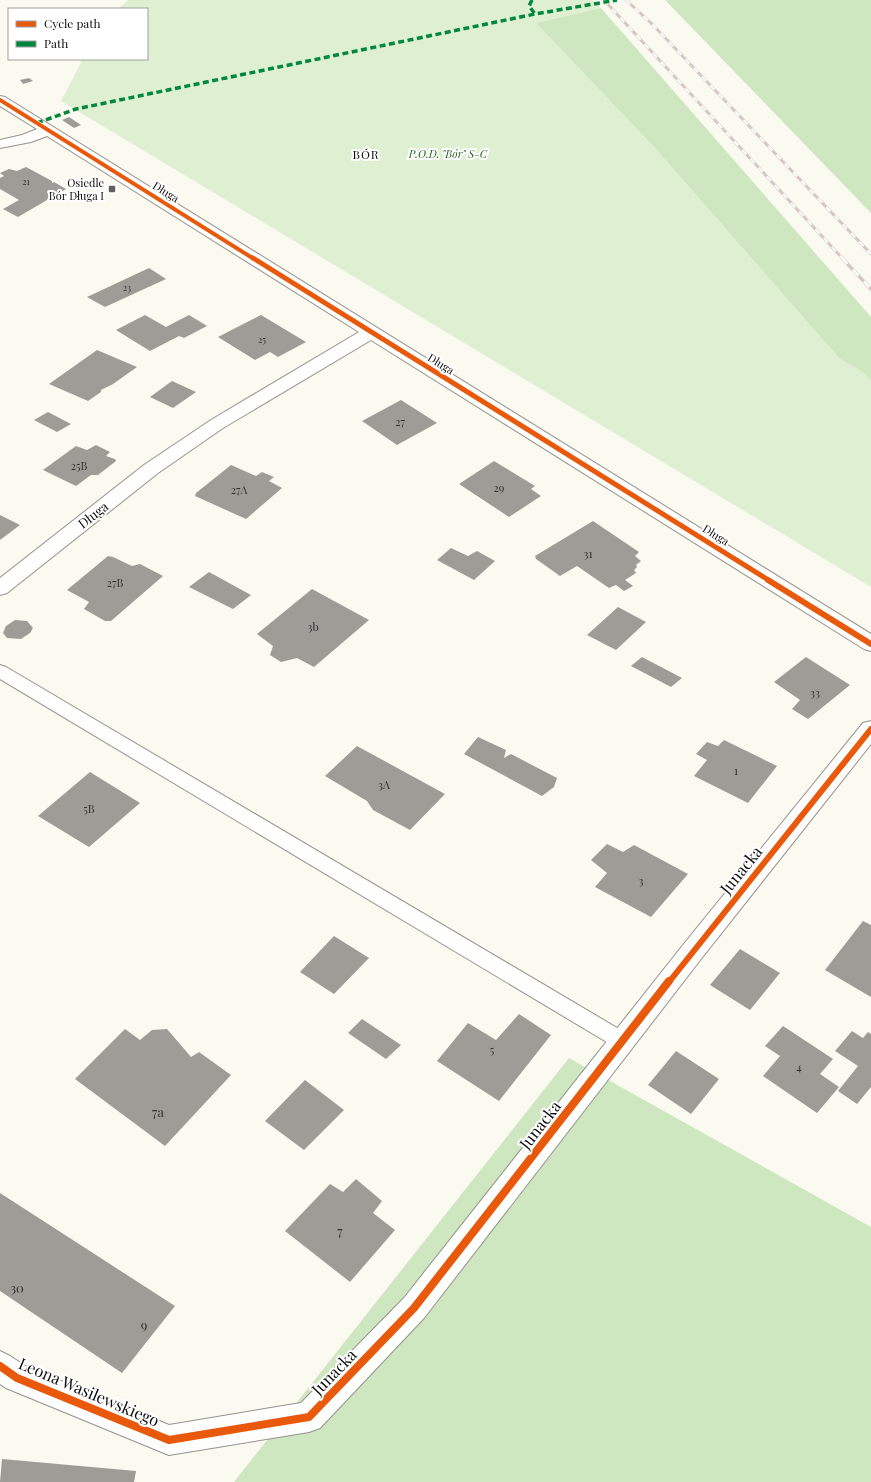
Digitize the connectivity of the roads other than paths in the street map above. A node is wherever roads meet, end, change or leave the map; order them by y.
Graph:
1 (0, 100) edge
2 (48, 130) junction
3 (0, 144) edge
4 (372, 332) junction
5 (0, 588) edge
6 (871, 644) edge
7 (0, 671) edge
8 (871, 729) edge
9 (622, 1041) junction
10 (0, 1366) edge
11 (169, 1440) joint

1 - 2 street, Długa
2 - 3 street
2 - 4 street, Długa
4 - 5 street, Długa
4 - 6 street, Długa
7 - 9 lane
8 - 9 street, Junacka
9 - 11 street, Junacka
10 - 11 street, Leona Wasilewskiego

